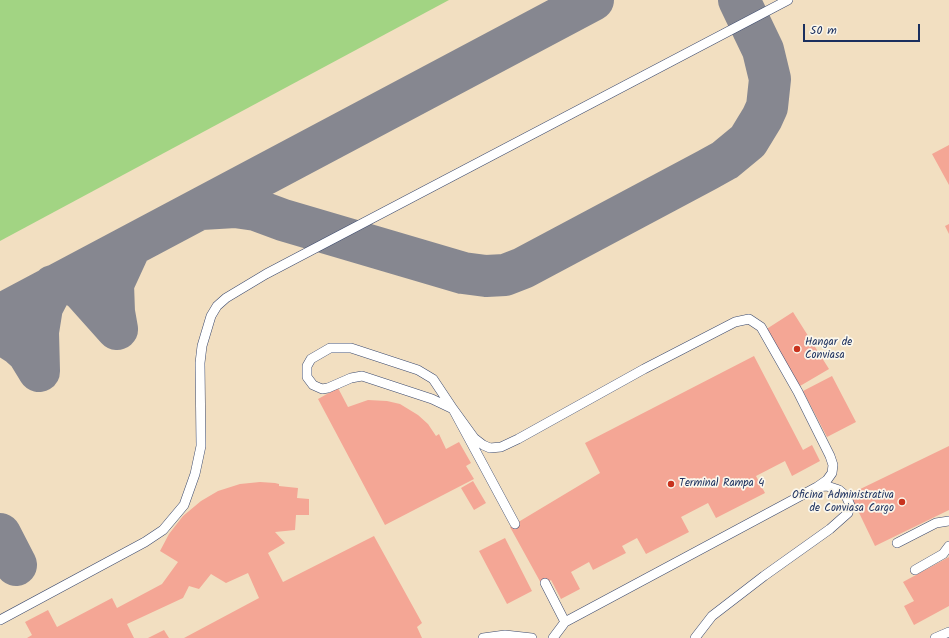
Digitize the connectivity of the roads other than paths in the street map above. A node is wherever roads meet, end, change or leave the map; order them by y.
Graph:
1 (788, 0) edge
2 (453, 409) junction
3 (818, 487) junction
4 (949, 521) edge
5 (515, 524) dead end
6 (898, 543) dead end
7 (949, 546) edge
8 (915, 570) dead end
9 (545, 583) dead end
10 (0, 620) edge
11 (565, 622) junction
12 (949, 632) edge
13 (483, 638) edge
14 (532, 638) edge
15 (553, 638) edge
16 (695, 638) edge
17 (935, 638) edge

1 - 10 lane
2 - 2 lane
2 - 3 lane
2 - 5 lane
3 - 11 lane
3 - 16 lane
4 - 6 lane
7 - 8 lane
9 - 11 lane
11 - 15 lane
12 - 17 lane
13 - 14 lane

